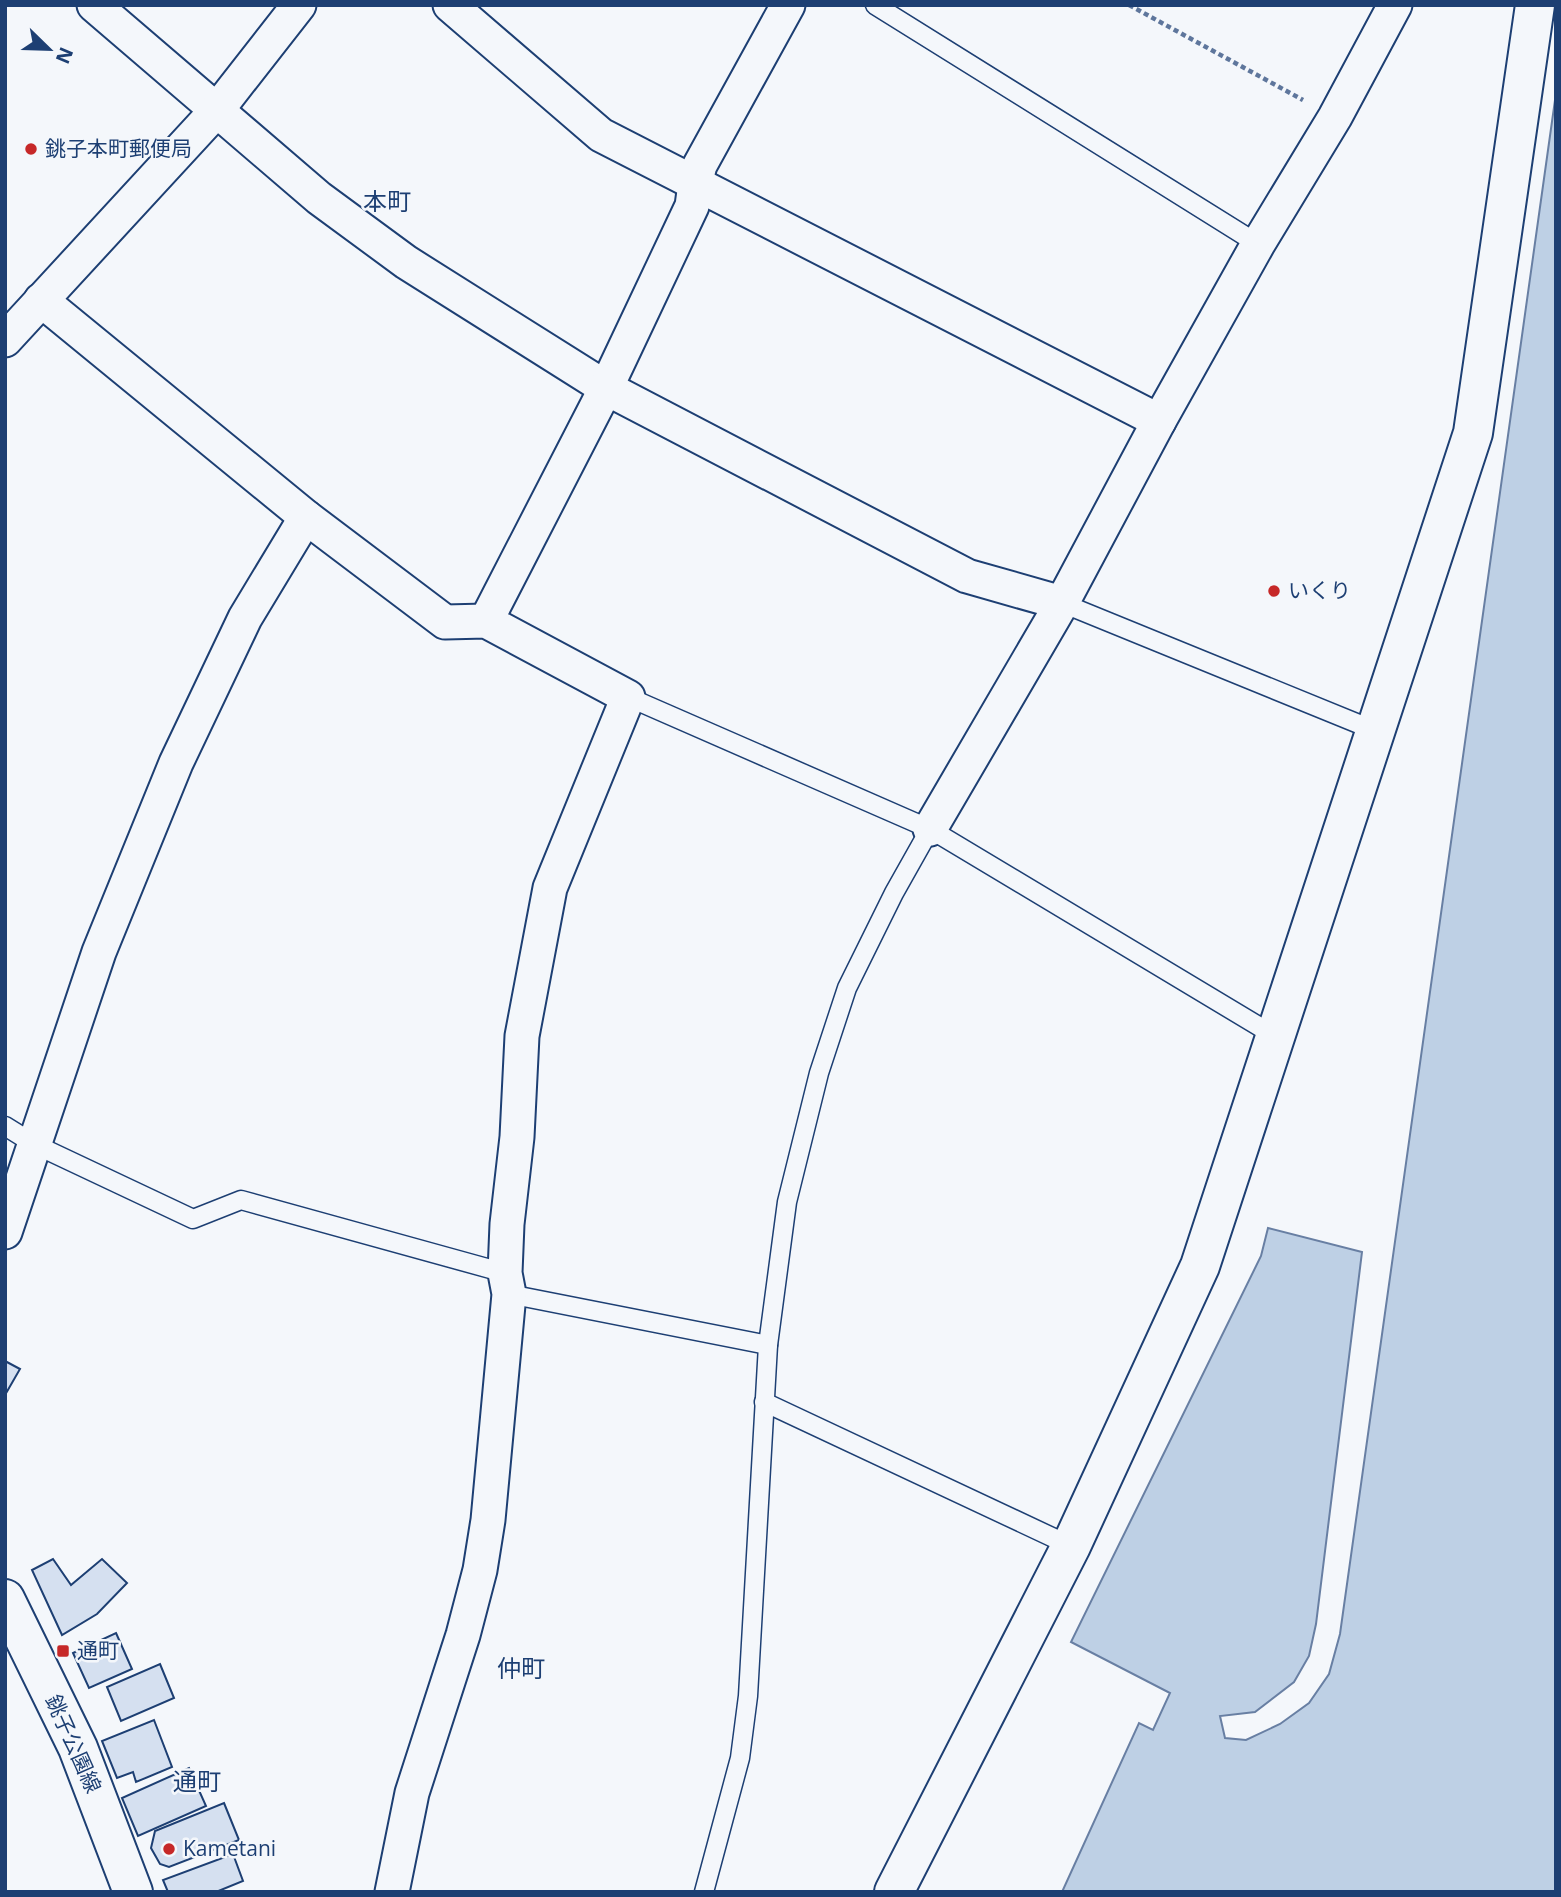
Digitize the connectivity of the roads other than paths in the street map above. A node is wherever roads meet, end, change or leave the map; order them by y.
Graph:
1 (94, 5) edge
2 (299, 5) edge
3 (450, 5) edge
4 (789, 5) edge
5 (875, 5) edge
6 (1395, 5) edge
7 (1535, 5) edge
8 (217, 110) junction
9 (695, 184) junction
10 (1258, 244) junction
11 (41, 300) junction
12 (5, 340) edge
13 (606, 388) junction
14 (1159, 421) junction
15 (306, 517) junction
16 (1062, 603) junction
17 (486, 621) junction
18 (628, 697) junction
19 (1376, 730) junction
20 (930, 829) junction
21 (1275, 1036) junction
22 (5, 1126) edge
23 (34, 1144) junction
24 (5, 1232) edge
25 (507, 1283) junction
26 (768, 1345) junction
27 (764, 1402) junction
28 (1070, 1546) junction
29 (5, 1599) edge
30 (133, 1892) edge
31 (392, 1892) edge
32 (704, 1892) edge
33 (894, 1892) edge

1 - 8 street
2 - 8 street
3 - 9 street
4 - 9 street
5 - 10 lane
6 - 10 street
7 - 19 street
8 - 11 street
8 - 13 street
9 - 13 street
9 - 14 street
10 - 14 street
11 - 12 street
11 - 15 street
13 - 16 street
13 - 17 street
14 - 16 street
15 - 17 street
15 - 23 street
16 - 19 lane
16 - 20 street
17 - 18 street
18 - 20 lane
18 - 25 street
19 - 21 street
20 - 21 lane
20 - 26 lane
21 - 28 street
22 - 23 lane
23 - 24 street
23 - 25 lane
25 - 26 lane
25 - 31 street
26 - 27 lane
27 - 28 lane
27 - 32 lane
28 - 33 street
29 - 30 street, 銚子公園線

